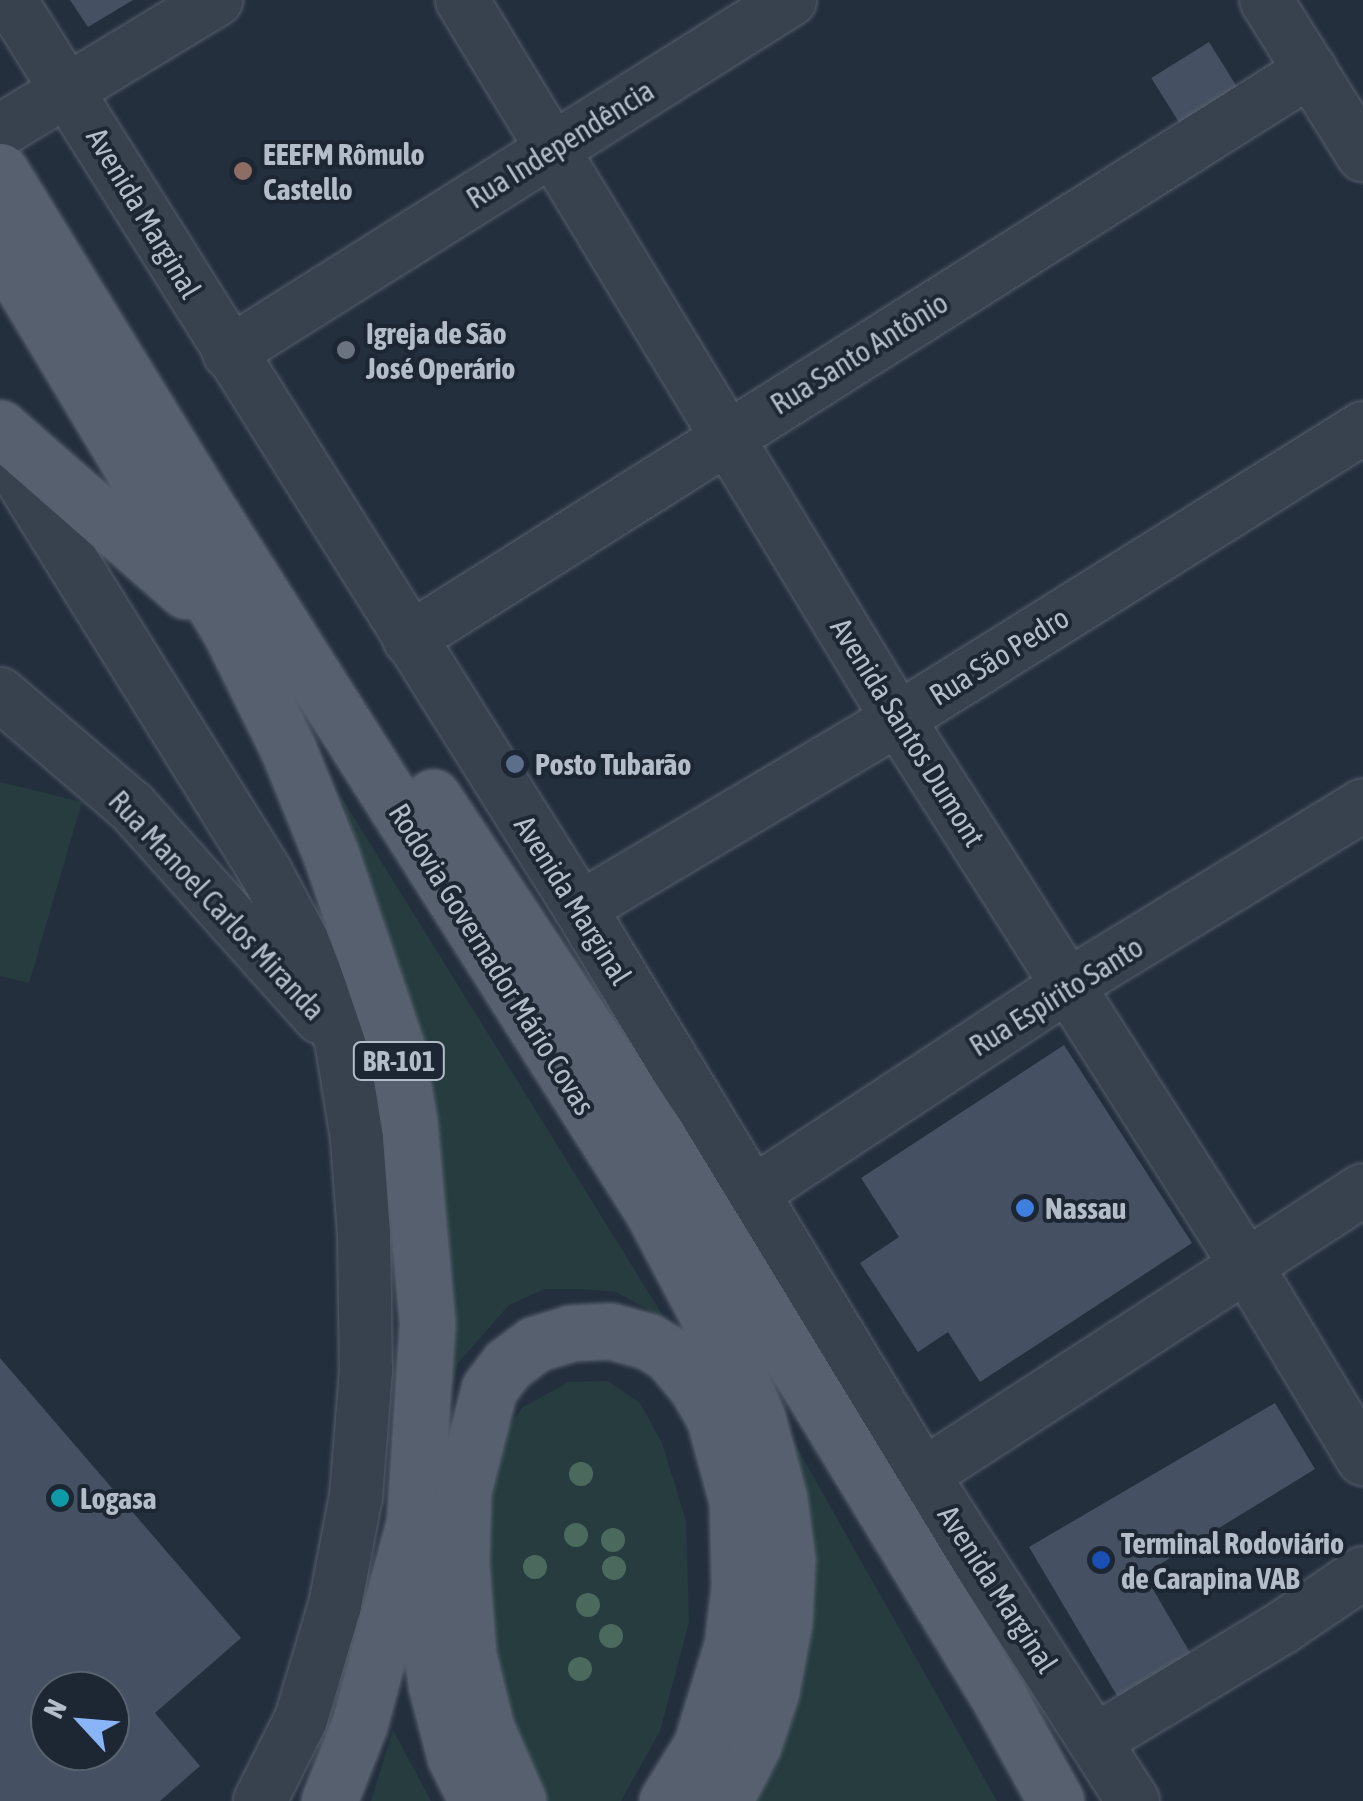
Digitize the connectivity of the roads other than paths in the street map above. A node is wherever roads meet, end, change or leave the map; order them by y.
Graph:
1 (10, 0) edge
2 (216, 0) edge
3 (462, 0) edge
4 (790, 0) edge
5 (1266, 0) edge
6 (1311, 70) junction
7 (69, 92) junction
8 (0, 131) edge
9 (550, 149) junction
10 (1363, 154) edge
11 (0, 171) edge
12 (0, 248) edge
13 (106, 340) junction
14 (229, 353) junction
15 (0, 428) edge
16 (1363, 428) edge
17 (727, 436) junction
18 (0, 445) edge
19 (229, 630) junction
20 (410, 639) junction
21 (0, 694) edge
22 (898, 720) junction
23 (1363, 806) edge
24 (580, 908) junction
25 (1067, 986) junction
26 (341, 1040) junction
27 (1363, 1190) edge
28 (753, 1193) junction
29 (1246, 1265) junction
30 (1363, 1459) edge
31 (924, 1475) junction
32 (758, 1500) junction
33 (414, 1524) junction
34 (1363, 1573) edge
35 (1096, 1740) junction
36 (260, 1801) edge
37 (329, 1801) edge
38 (477, 1801) edge
39 (518, 1801) edge
40 (667, 1801) edge
41 (724, 1801) edge
42 (1056, 1801) edge
43 (1133, 1801) edge

1 - 7 street, Avenida Marginal
2 - 7 street
3 - 9 street, Avenida Santos Dumont
4 - 9 street, Rua Independência
5 - 6 street
6 - 10 street
6 - 17 street, Rua Santo Antônio
7 - 8 street
7 - 14 street, Avenida Marginal
9 - 14 street, Rua Independência
9 - 17 street, Avenida Santos Dumont
11 - 13 main road, Rodovia Governador Mário Covas
12 - 19 main road, BR-101
13 - 32 main road, Rodovia Governador Mário Covas
13 - 42 main road
14 - 20 street, Avenida Marginal
15 - 19 main road
16 - 22 street, Rua São Pedro
17 - 20 street, Rua Santo Antônio
17 - 22 street, Avenida Santos Dumont
18 - 26 street
19 - 33 main road, BR-101
20 - 24 street, Avenida Marginal
21 - 26 street, Rua Manoel Carlos Miranda
22 - 24 street, Rua São Pedro
22 - 25 street, Avenida Santos Dumont
23 - 25 street, Rua Espírito Santo
24 - 28 street, Avenida Marginal
25 - 28 street, Rua Espírito Santo
25 - 29 street, Avenida Santos Dumont
26 - 36 street
27 - 29 street
28 - 31 street, Avenida Marginal
29 - 30 street, Avenida Santos Dumont
29 - 31 street
31 - 35 street, Avenida Marginal
32 - 39 main road
32 - 40 main road
32 - 41 main road, Rodovia Governador Mário Covas
33 - 37 main road, BR-101
33 - 38 main road
34 - 35 street
35 - 43 street, Avenida Marginal

